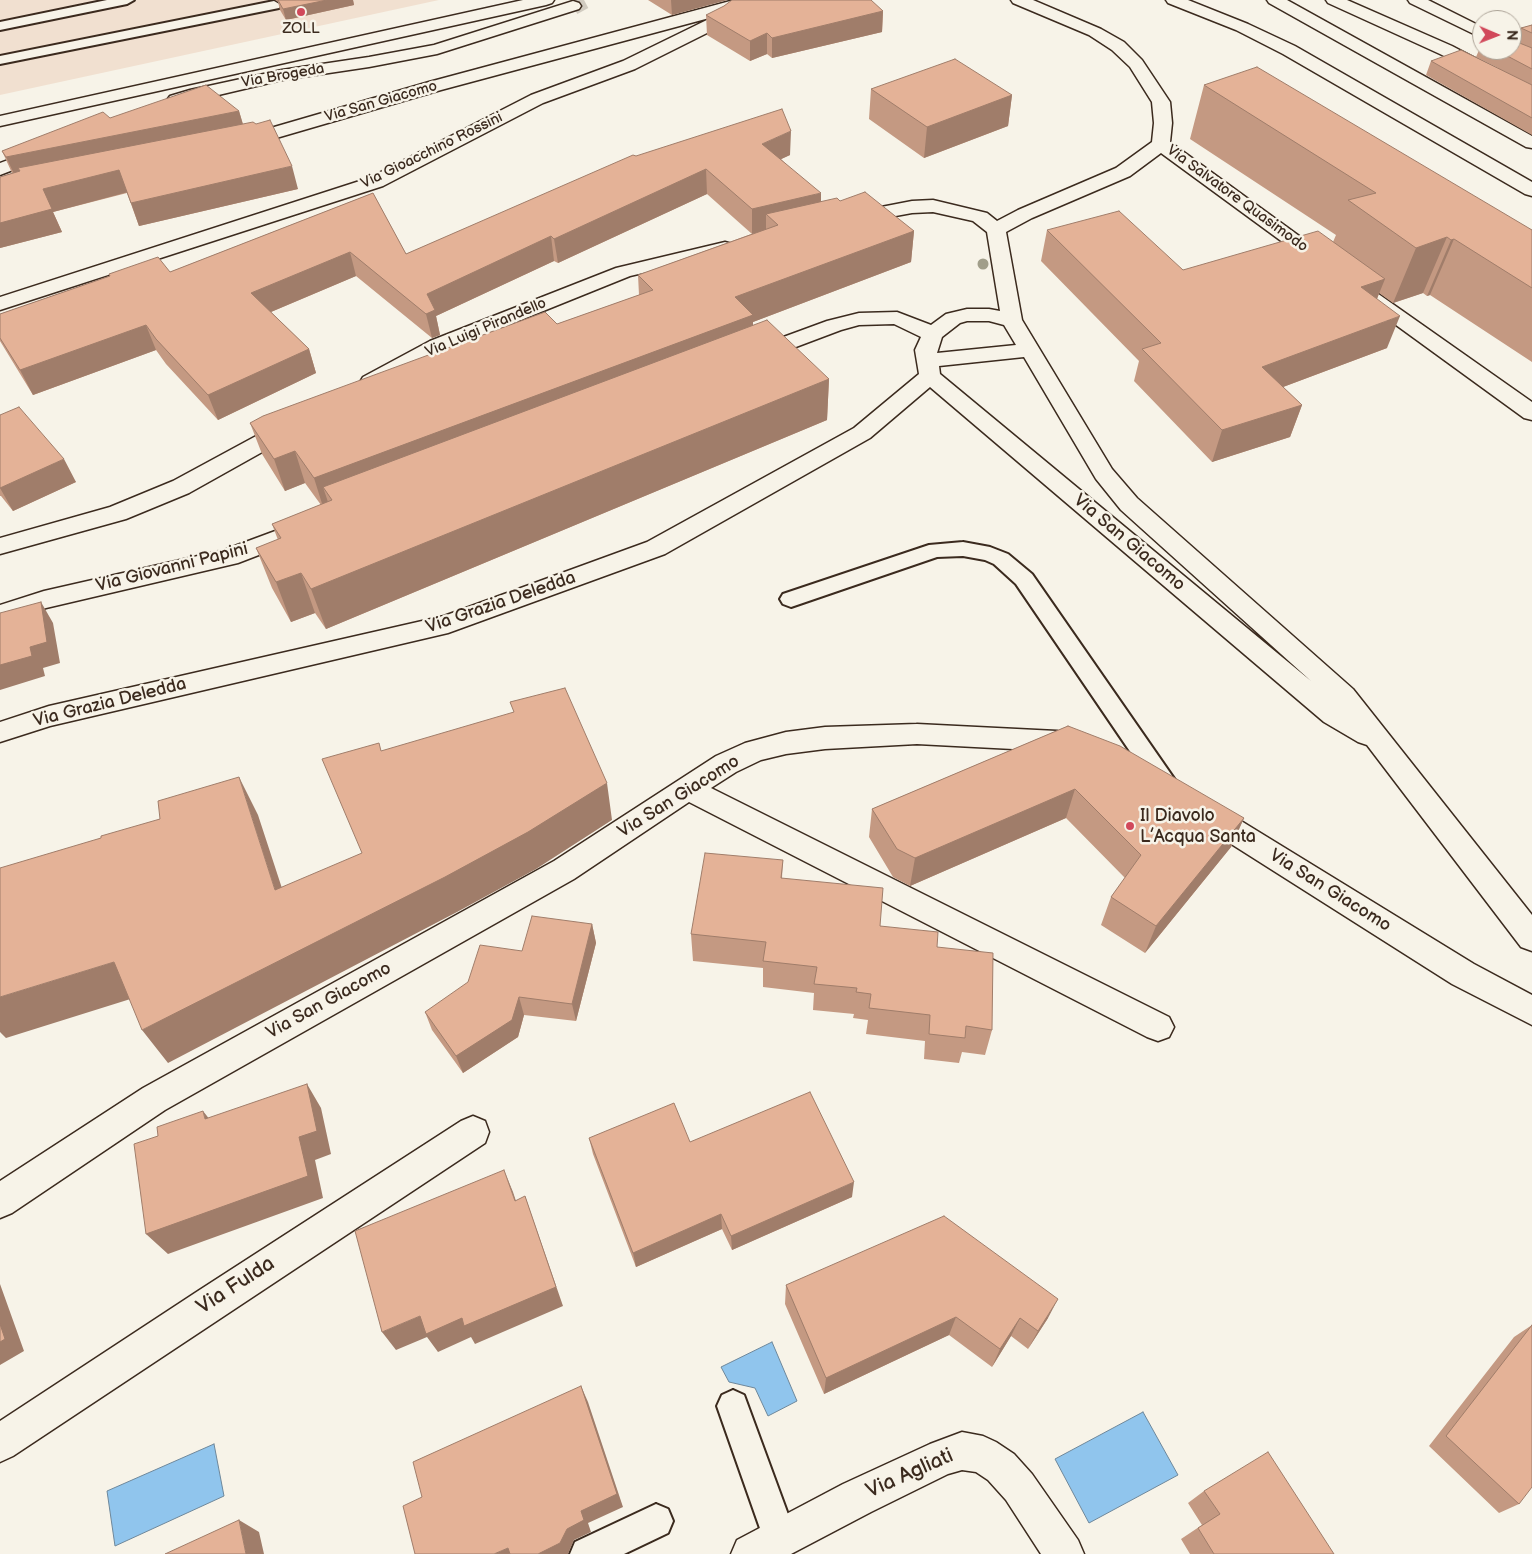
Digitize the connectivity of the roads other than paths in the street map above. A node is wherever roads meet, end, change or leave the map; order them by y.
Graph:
1 (127, 0) edge
2 (246, 0) edge
3 (483, 0) edge
4 (546, 0) tunnel mouth
5 (759, 0) edge
6 (1019, 0) edge
7 (1174, 0) edge
8 (1212, 0) edge
9 (1275, 0) edge
10 (1334, 0) edge
11 (1416, 0) edge
12 (734, 5) junction
13 (573, 6) tunnel mouth
14 (0, 26) edge
15 (1472, 28) edge
16 (1314, 46) dead end
17 (0, 60) edge
18 (1532, 95) edge
19 (0, 106) edge
20 (158, 106) edge
21 (0, 121) edge
22 (1161, 144) junction
23 (1532, 144) edge
24 (222, 145) edge
25 (55, 147) edge
26 (0, 169) edge
27 (1532, 190) edge
28 (830, 223) edge
29 (996, 230) junction
30 (746, 243) edge
31 (1335, 271) edge
32 (1358, 289) edge
33 (0, 304) edge
34 (1012, 320) junction
35 (933, 334) junction
36 (1030, 350) junction
37 (741, 361) edge
38 (929, 368) junction
39 (352, 393) edge
40 (1532, 412) edge
41 (309, 416) edge
42 (331, 518) edge
43 (0, 546) edge
44 (791, 599) dead end
45 (0, 614) edge
46 (0, 732) edge
47 (1380, 742) junction
48 (1167, 787) junction
49 (688, 789) junction
50 (1532, 938) edge
51 (1532, 1011) edge
52 (1158, 1027) dead end
53 (473, 1132) dead end
54 (0, 1201) edge
55 (733, 1406) dead end
56 (0, 1443) edge
57 (656, 1521) dead end
58 (765, 1546) edge
59 (588, 1554) edge
60 (1064, 1554) edge

1 - 14 lane
2 - 17 lane
3 - 19 main road
4 - 21 main road
5 - 12 main road, Via San Giacomo
6 - 22 main road
7 - 27 main road
8 - 16 main road
9 - 23 main road
10 - 18 main road
11 - 15 main road
12 - 24 main road, Via San Giacomo
12 - 33 main road, Via Gioacchino Rossini
13 - 20 main road, Via Brogeda
22 - 29 main road
22 - 31 main road, Via Salvatore Quasimodo
25 - 26 main road
28 - 29 main road
29 - 34 main road
30 - 39 main road, Via Luigi Pirandello
32 - 40 main road
34 - 35 main road
34 - 36 main road, Via San Giacomo
35 - 37 main road
35 - 38 main road
36 - 38 main road
36 - 47 main road, Via San Giacomo
38 - 46 main road, Via Grazia Deledda
38 - 47 main road, Via San Giacomo
41 - 43 main road
42 - 45 main road, Via Giovanni Papini
44 - 48 lane
47 - 50 main road, Via San Giacomo
48 - 49 main road, Via San Giacomo
48 - 51 main road, Via San Giacomo
49 - 52 main road
49 - 54 main road, Via San Giacomo
53 - 56 main road, Via Fulda
55 - 58 lane
57 - 59 lane
58 - 60 main road, Via Agliati

